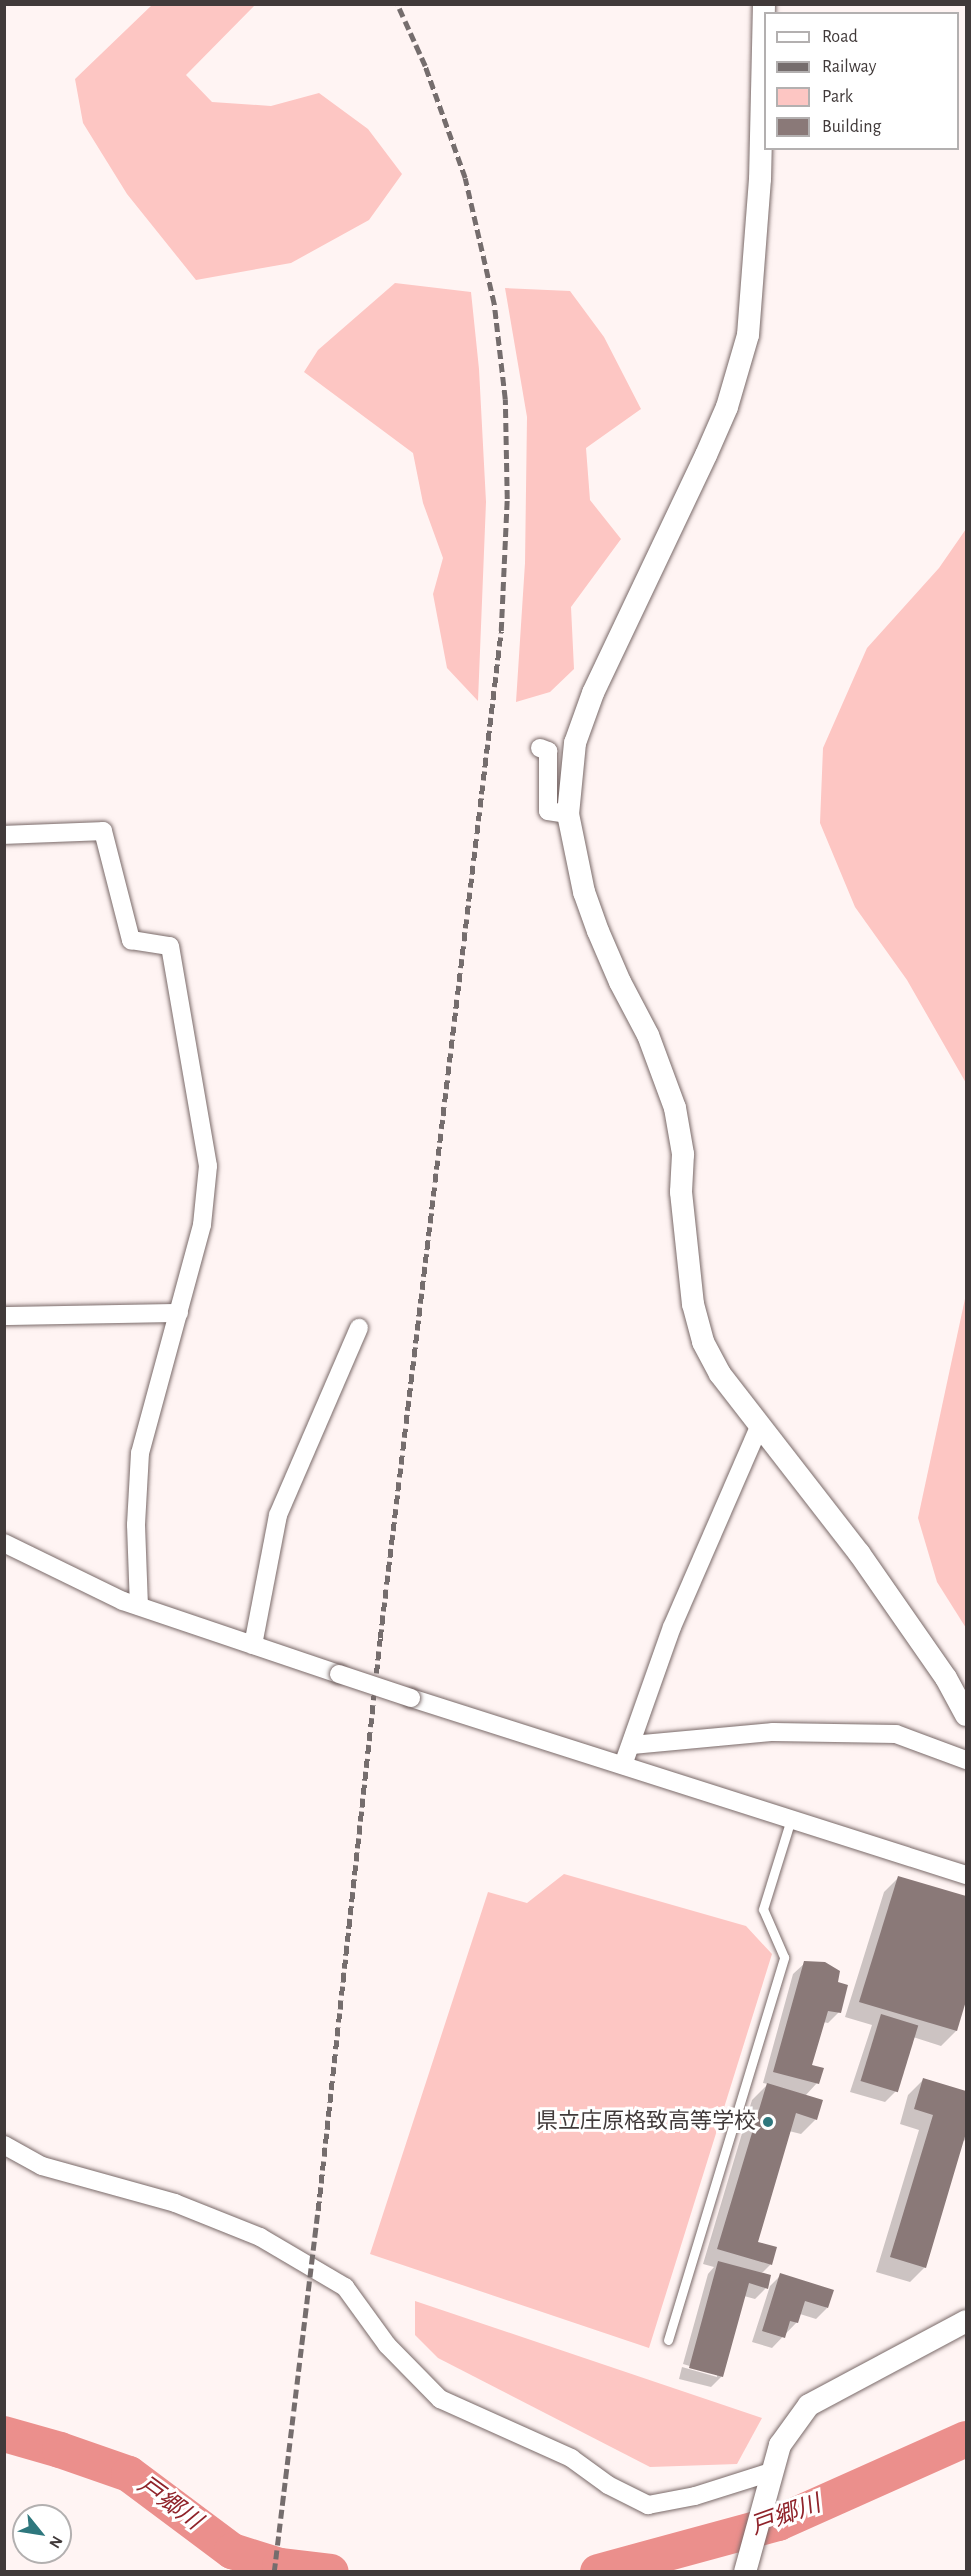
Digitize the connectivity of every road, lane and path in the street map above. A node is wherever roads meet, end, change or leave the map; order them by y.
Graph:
1 (764, 4) edge
2 (540, 748) dead end
3 (568, 814) junction
4 (4, 835) edge
5 (179, 1313) junction
6 (4, 1316) edge
7 (359, 1328) dead end
8 (759, 1425) junction
9 (4, 1543) edge
10 (139, 1606) junction
11 (253, 1645) junction
12 (966, 1715) edge
13 (632, 1745) junction
14 (966, 1760) edge
15 (623, 1765) junction
16 (791, 1819) junction
17 (966, 1875) edge
18 (4, 2145) edge
19 (966, 2321) edge
20 (668, 2340) dead end
21 (771, 2472) junction
22 (745, 2571) edge

1 - 3 street
2 - 3 street
3 - 8 street
4 - 5 street
5 - 6 street
5 - 10 street
7 - 11 street
8 - 12 street
8 - 13 street
9 - 10 street
10 - 11 street
11 - 15 street, bridge
13 - 14 street
13 - 15 street
15 - 16 street
16 - 17 street
16 - 20 lane
18 - 21 street
19 - 21 street
21 - 22 street

